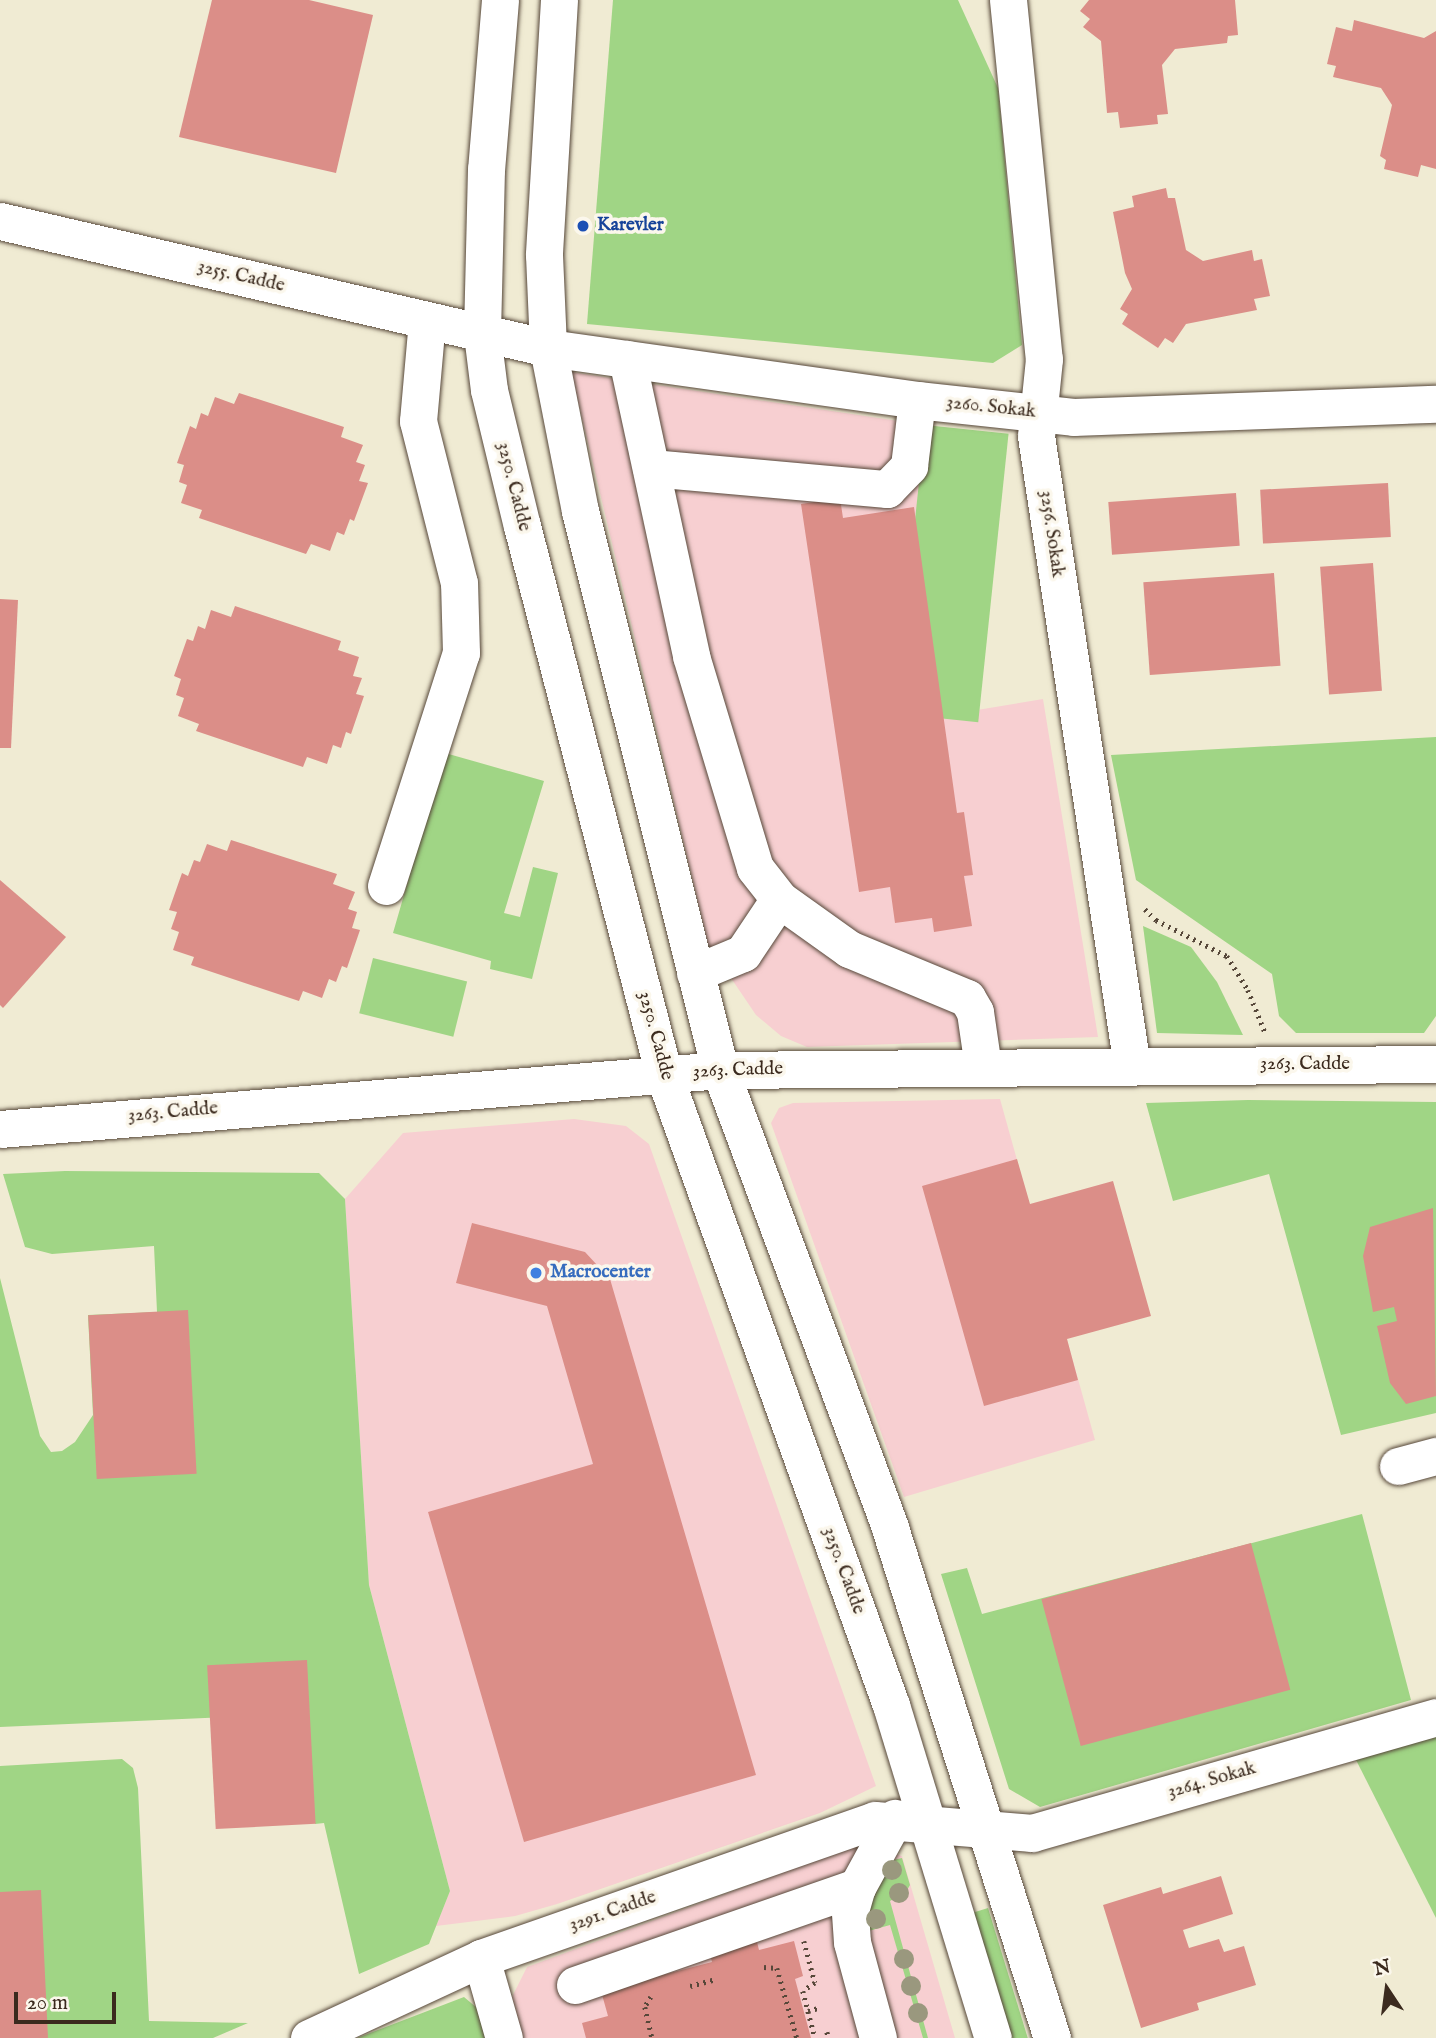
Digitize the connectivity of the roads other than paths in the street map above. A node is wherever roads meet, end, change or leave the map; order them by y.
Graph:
1 (499, 0) edge
2 (559, 0) edge
3 (1008, 0) edge
4 (0, 221) edge
5 (428, 321) junction
6 (482, 334) junction
7 (548, 348) junction
8 (627, 359) junction
9 (917, 400) junction
10 (1436, 404) edge
11 (1037, 412) junction
12 (651, 468) junction
13 (386, 886) dead end
14 (779, 899) junction
15 (695, 973) junction
16 (1436, 1064) edge
17 (1132, 1066) junction
18 (983, 1067) junction
19 (720, 1070) junction
20 (664, 1075) junction
21 (0, 1129) edge
22 (1436, 1456) edge
23 (1398, 1466) dead end
24 (1436, 1717) edge
25 (911, 1820) junction
26 (986, 1827) junction
27 (857, 1887) junction
28 (481, 1958) junction
29 (575, 1985) dead end
30 (309, 2038) edge
31 (504, 2038) edge
32 (878, 2038) edge
33 (993, 2038) edge
34 (1052, 2038) edge

1 - 6 street, 3250. Cadde
2 - 7 street
3 - 11 street, 3256. Sokak
4 - 5 street, 3255. Cadde
5 - 6 street, 3255. Cadde
5 - 13 street
6 - 7 street, 3255. Cadde
6 - 20 street, 3250. Cadde
7 - 8 street, 3260. Sokak
7 - 15 street
8 - 9 street, 3260. Sokak
8 - 12 street
9 - 11 street, 3260. Sokak
9 - 12 street
10 - 11 street, 3260. Sokak
11 - 17 street, 3256. Sokak
12 - 14 street
14 - 15 street
14 - 18 street
15 - 19 street
16 - 17 street, 3263. Cadde
17 - 18 street, 3263. Cadde
18 - 19 street, 3263. Cadde
19 - 20 street, 3263. Cadde
19 - 26 street
20 - 21 street, 3263. Cadde
20 - 25 street, 3250. Cadde
22 - 23 street
24 - 26 street, 3264. Sokak
25 - 26 street, 3264. Sokak
25 - 27 street
25 - 28 street, 3291. Cadde
25 - 33 street, 3250. Cadde
26 - 34 street
27 - 29 street
27 - 32 street
28 - 30 street, 3291. Cadde
28 - 31 street

